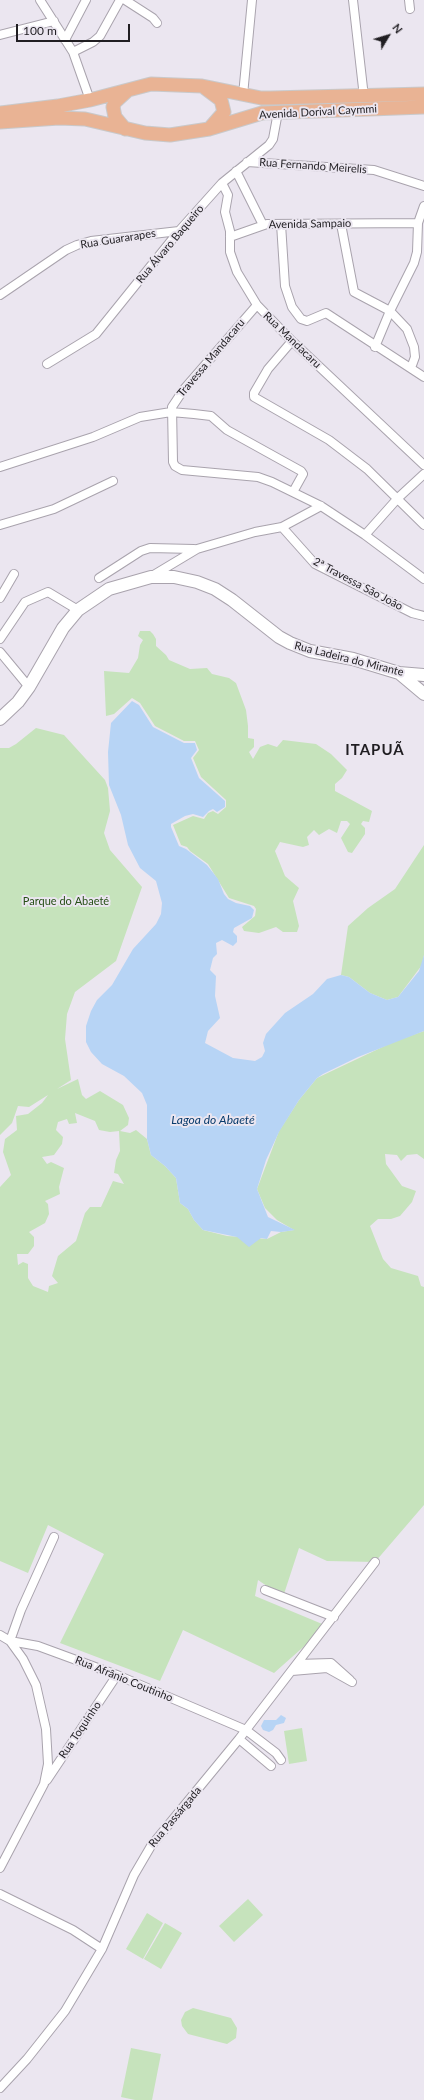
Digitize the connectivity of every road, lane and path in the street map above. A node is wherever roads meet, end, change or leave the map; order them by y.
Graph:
1 (40, 0) edge
2 (86, 0) edge
3 (120, 0) edge
4 (125, 0) edge
5 (252, 0) edge
6 (353, 0) edge
7 (409, 0) edge
8 (410, 9) dead end
9 (54, 22) junction
10 (157, 23) dead end
11 (0, 35) edge
12 (65, 40) junction
13 (72, 52) junction
14 (202, 86) junction
15 (132, 88) junction
16 (243, 94) junction
17 (424, 94) edge
18 (364, 96) junction
19 (90, 100) junction
20 (424, 106) edge
21 (278, 112) junction
22 (0, 113) edge
23 (0, 122) edge
24 (125, 129) junction
25 (209, 129) junction
26 (247, 162) junction
27 (236, 171) junction
28 (222, 183) junction
29 (424, 186) edge
30 (424, 206) edge
31 (418, 223) junction
32 (281, 224) junction
33 (341, 224) junction
34 (263, 225) junction
35 (179, 231) junction
36 (230, 237) junction
37 (420, 253) edge
38 (0, 295) edge
39 (257, 305) junction
40 (390, 311) junction
41 (292, 341) junction
42 (375, 347) junction
43 (47, 364) dead end
44 (411, 368) junction
45 (424, 377) edge
46 (171, 412) junction
47 (424, 465) edge
48 (0, 467) edge
49 (424, 474) edge
50 (113, 481) dead end
51 (293, 492) junction
52 (398, 498) junction
53 (321, 506) junction
54 (424, 524) edge
55 (0, 525) edge
56 (282, 527) junction
57 (365, 535) junction
58 (197, 549) junction
59 (14, 574) dead end
60 (151, 577) junction
61 (98, 578) dead end
62 (424, 579) edge
63 (0, 598) edge
64 (78, 610) junction
65 (424, 616) edge
66 (0, 639) edge
67 (0, 652) edge
68 (399, 673) junction
69 (424, 675) edge
70 (29, 686) junction
71 (424, 694) edge
72 (0, 719) edge
73 (54, 1537) dead end
74 (376, 1562) dead end
75 (264, 1590) dead end
76 (334, 1617) junction
77 (0, 1635) edge
78 (10, 1641) junction
79 (298, 1664) junction
80 (292, 1671) junction
81 (117, 1675) junction
82 (246, 1730) junction
83 (239, 1740) junction
84 (281, 1760) dead end
85 (271, 1766) dead end
86 (44, 1784) junction
87 (0, 1868) edge
88 (0, 1894) edge
89 (102, 1949) junction
90 (0, 2088) edge

1 - 9 street
2 - 12 street
3 - 13 street
4 - 10 street
5 - 16 street
6 - 18 street
7 - 8 street
9 - 11 street
9 - 12 street
12 - 13 street
13 - 19 street
14 - 15 main road, Avenida Dorival Caymmi
14 - 16 main road, Avenida Dorival Caymmi
14 - 25 main road
15 - 19 main road, Avenida Dorival Caymmi
15 - 24 main road
16 - 18 main road, Avenida Dorival Caymmi
17 - 18 main road, Avenida Dorival Caymmi
19 - 22 main road, Avenida Dorival Caymmi
20 - 21 main road, Avenida Dorival Caymmi
21 - 25 main road, Avenida Dorival Caymmi
21 - 26 street, Rua Álvaro Baqueiro
23 - 24 main road, Avenida Dorival Caymmi
24 - 25 main road, Avenida Dorival Caymmi
26 - 27 street, Rua Álvaro Baqueiro
26 - 29 street, Rua Fernando Meirelis
27 - 28 street, Rua Álvaro Baqueiro
27 - 34 street, Avenida Sampaio
28 - 35 street, Rua Álvaro Baqueiro
28 - 36 street, Rua Mandacaru
30 - 31 street
31 - 33 street, Avenida Sampaio
31 - 37 street
32 - 33 street, Avenida Sampaio
32 - 34 street, Avenida Sampaio
32 - 42 street
33 - 40 street
34 - 36 street
35 - 38 street, Rua Guararapes
35 - 43 street, Rua Álvaro Baqueiro
36 - 39 street, Rua Mandacaru
37 - 40 street
39 - 41 street, Rua Mandacaru
39 - 46 street, Travessa Mandacaru
40 - 42 street
40 - 44 street
41 - 47 street, Rua Mandacaru
41 - 52 street
42 - 44 street
44 - 45 street
46 - 48 street
46 - 51 street
46 - 51 street
49 - 52 street
50 - 55 street
51 - 53 street
52 - 54 street
52 - 57 street
53 - 56 street
53 - 57 street
56 - 58 street
56 - 65 street, 2ª Travessa São João
57 - 62 street
58 - 60 street
58 - 61 street
59 - 63 street
60 - 64 street, Rua Ladeira do Mirante
60 - 68 street, Rua Ladeira do Mirante
64 - 66 street
64 - 70 street, Rua Ladeira do Mirante
67 - 70 street
68 - 69 street, Rua Ladeira do Mirante
68 - 71 street
70 - 72 street, Rua Ladeira do Mirante
73 - 78 street
74 - 76 street, Rua Passárgada
75 - 76 street
76 - 79 street, Rua Passárgada
77 - 78 street, Rua Afrânio Coutinho
78 - 81 street, Rua Afrânio Coutinho
78 - 86 street
79 - 80 street, Rua Passárgada
79 - 80 street
80 - 82 street, Rua Passárgada
81 - 82 street, Rua Afrânio Coutinho
81 - 86 street, Rua Toquinho
82 - 83 street, Rua Passárgada
82 - 84 street, Rua Afrânio Coutinho
83 - 85 street
83 - 89 street, Rua Passárgada
86 - 87 street
88 - 89 street
89 - 90 street, Rua Passárgada

